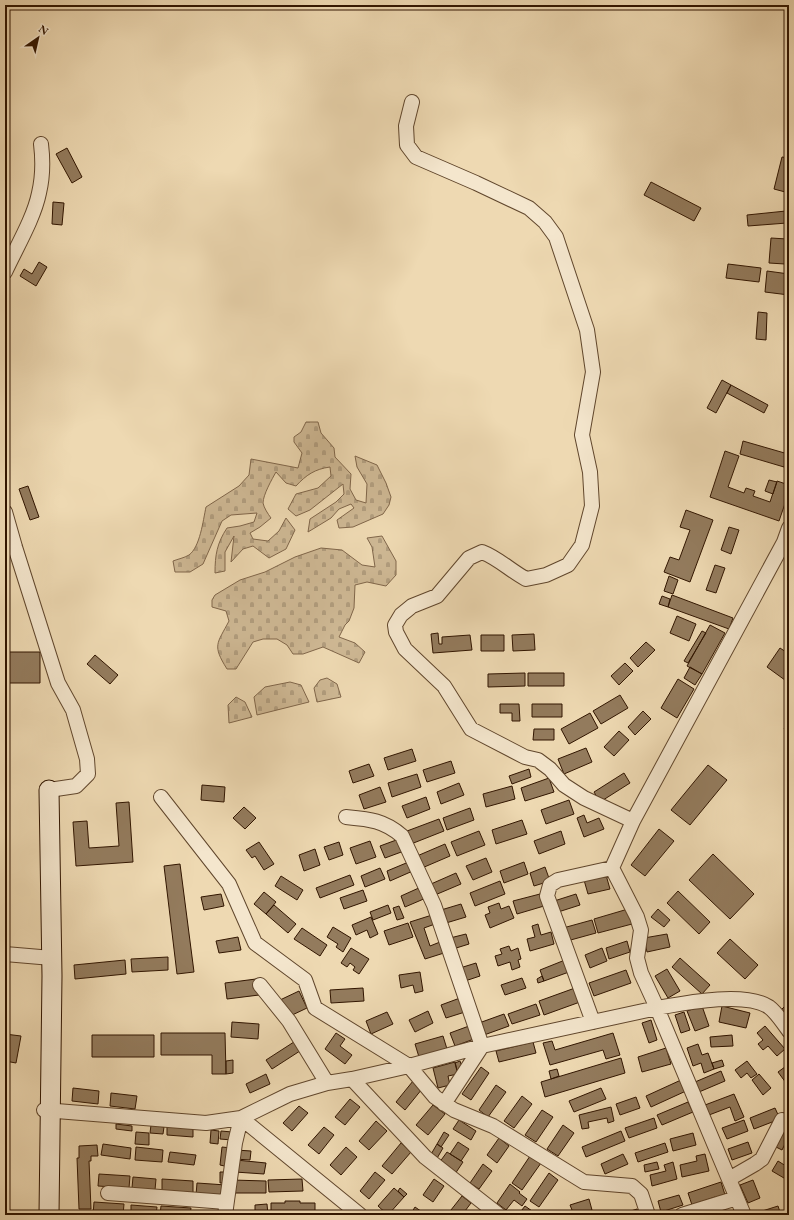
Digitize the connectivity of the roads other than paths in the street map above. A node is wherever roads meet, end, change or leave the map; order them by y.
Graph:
1 (412, 102) dead end
2 (41, 144) dead end
3 (5, 272) edge
4 (5, 512) edge
5 (789, 528) edge
6 (49, 790) joint
7 (161, 797) dead end
8 (346, 817) dead end
9 (633, 821) junction
10 (612, 868) junction
11 (5, 954) edge
12 (52, 958) junction
13 (260, 985) dead end
14 (657, 1008) junction
15 (593, 1022) junction
16 (789, 1031) edge
17 (482, 1046) junction
18 (409, 1066) junction
19 (352, 1079) junction
20 (327, 1083) junction
21 (444, 1104) junction
22 (44, 1110) dead end
23 (241, 1118) junction
24 (782, 1120) dead end
25 (729, 1179) junction
26 (108, 1193) dead end
27 (737, 1198) junction
28 (225, 1208) edge
29 (50, 1215) edge
30 (360, 1215) edge
31 (499, 1215) edge
32 (648, 1215) edge
33 (682, 1215) edge
34 (744, 1215) edge

1 - 9 street
2 - 3 street
4 - 6 street
5 - 9 street
6 - 12 main road
7 - 18 street
8 - 17 street
9 - 10 street
10 - 14 street
10 - 15 street
11 - 12 street
12 - 29 main road
13 - 20 street
14 - 15 street
14 - 16 street
14 - 25 street
15 - 17 street
17 - 18 street
17 - 21 street
18 - 19 street
18 - 21 street
19 - 20 street
19 - 31 street
20 - 23 street
21 - 32 street
22 - 23 street
23 - 28 street
23 - 30 street
24 - 25 street
25 - 27 street
26 - 28 street
27 - 33 street
27 - 34 street

